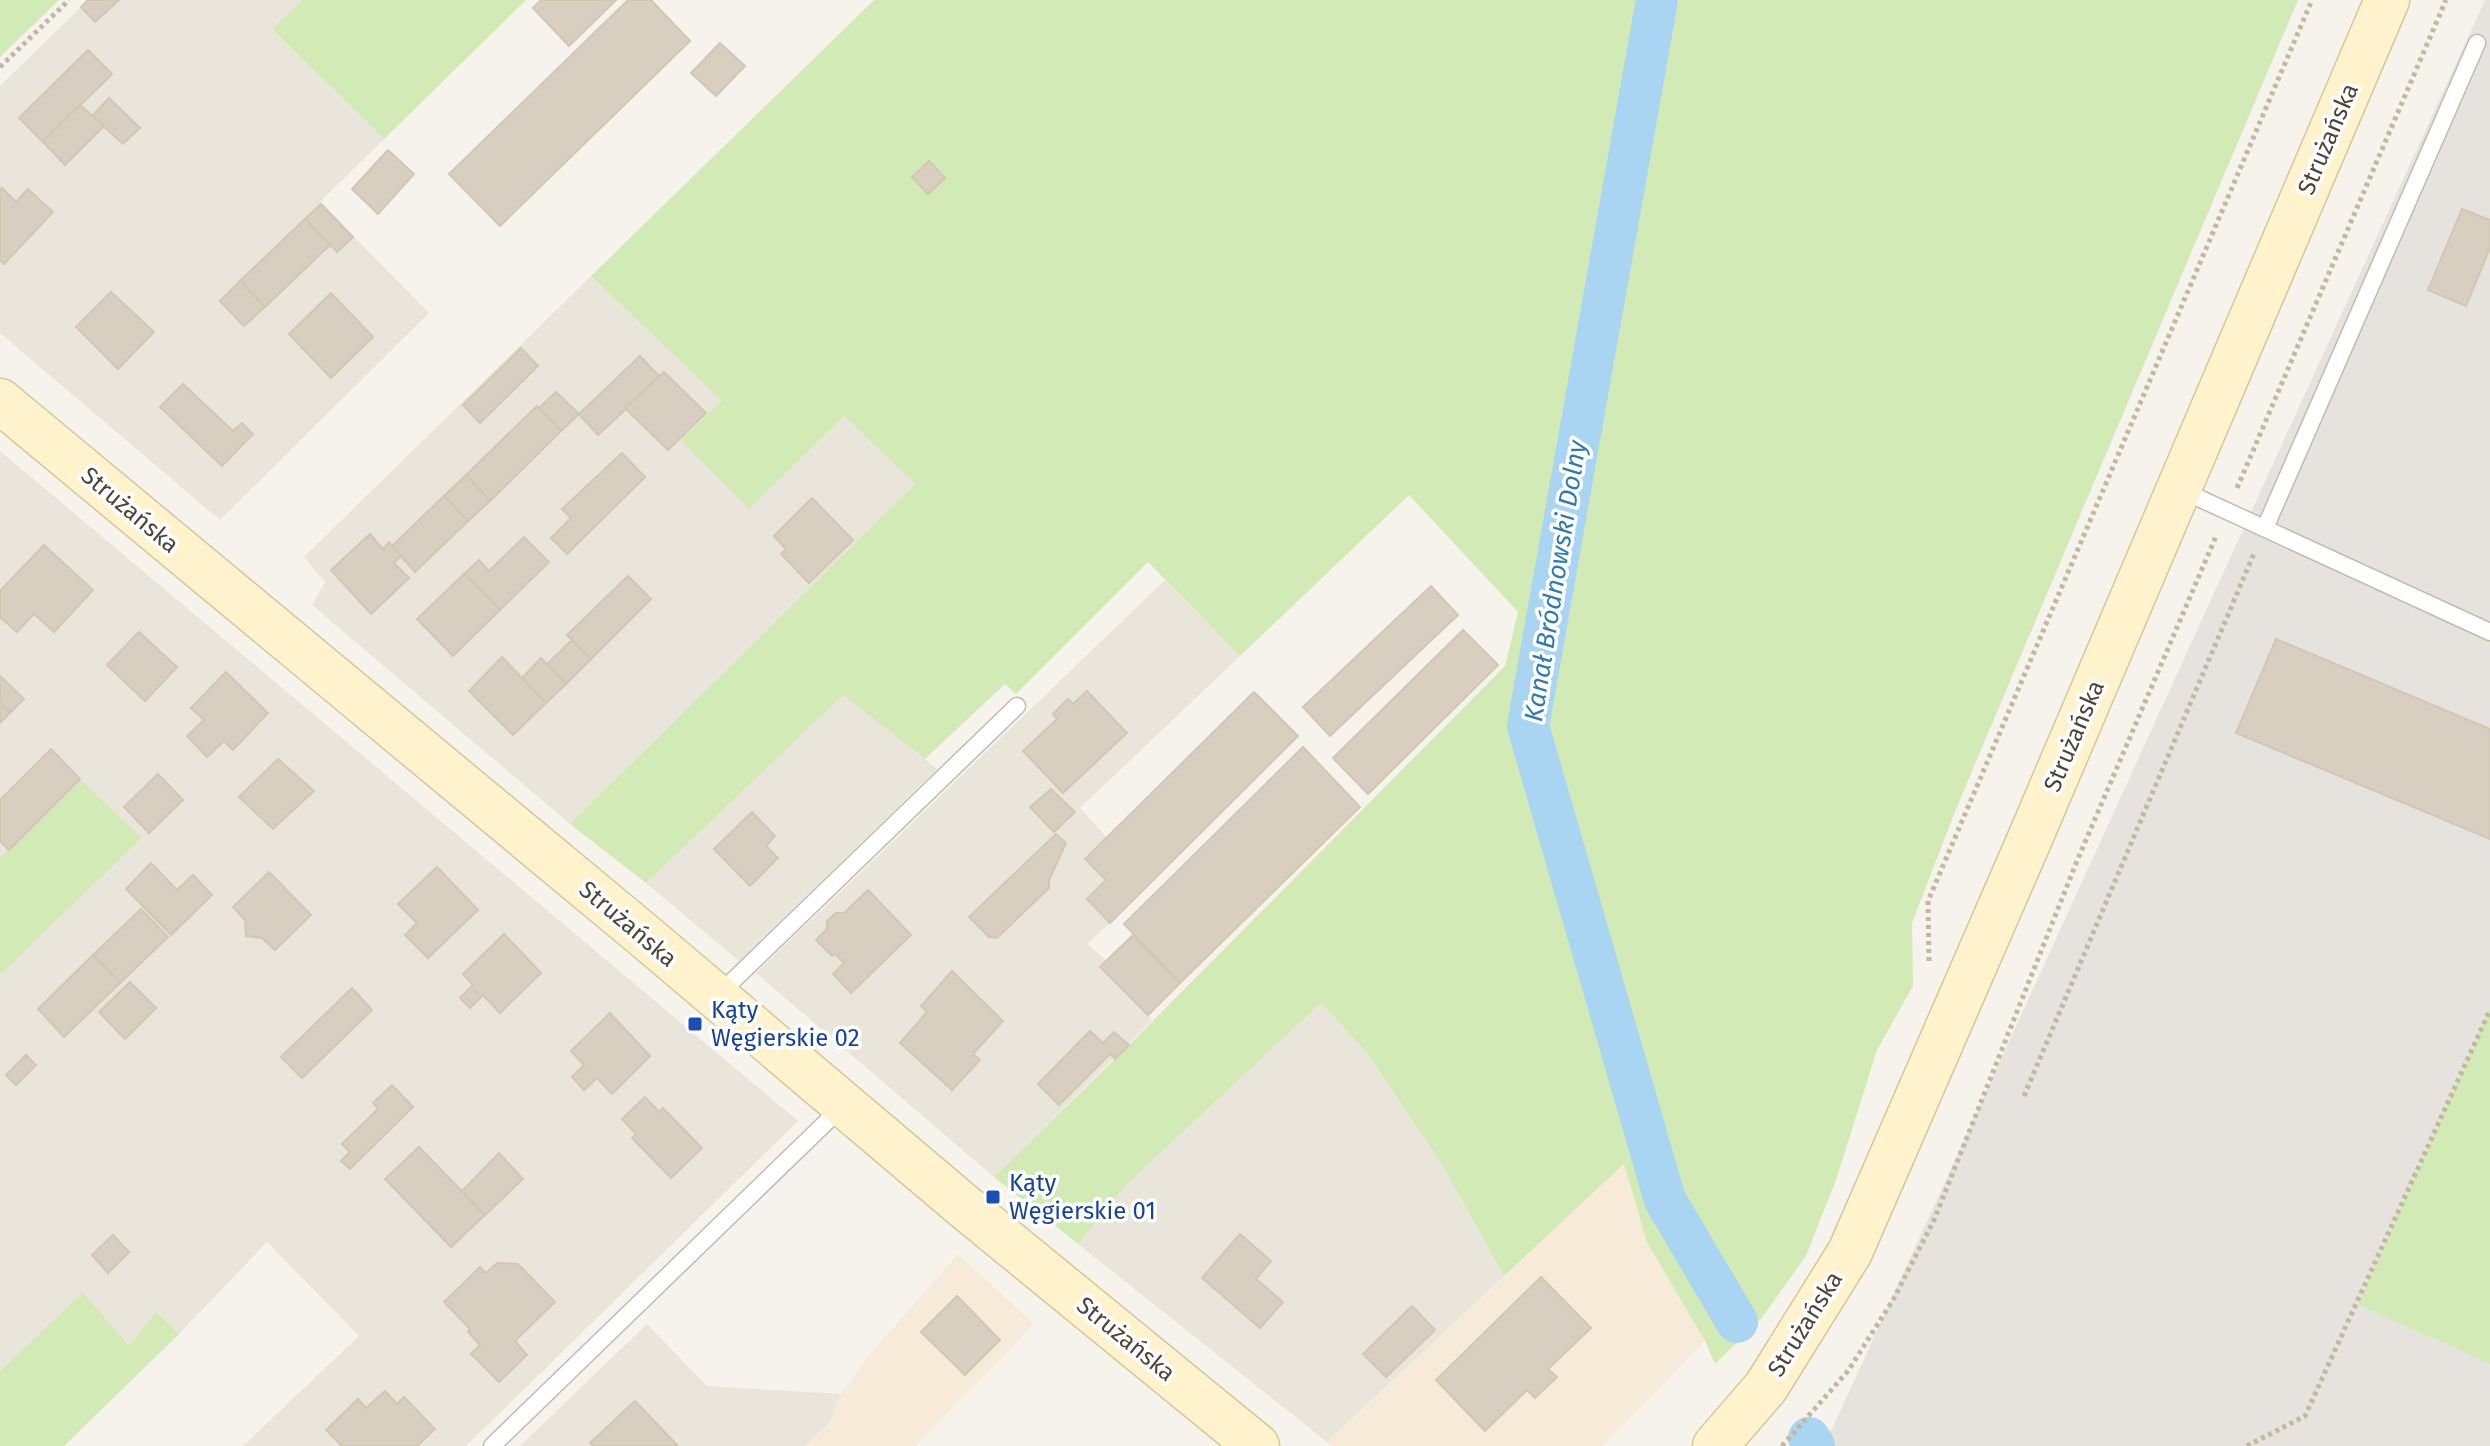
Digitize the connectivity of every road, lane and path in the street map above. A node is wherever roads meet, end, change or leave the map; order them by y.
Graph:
1 (69, 0) edge
2 (2312, 0) edge
3 (2387, 0) edge
4 (2446, 0) edge
5 (2477, 43) dead end
6 (0, 67) edge
7 (0, 401) edge
8 (2178, 489) junction
9 (2227, 511) junction
10 (2265, 528) junction
11 (2490, 632) edge
12 (1017, 706) dead end
13 (1929, 972) dead end
14 (716, 997) junction
15 (2490, 1010) edge
16 (2024, 1096) dead end
17 (844, 1105) junction
18 (492, 1446) edge
19 (1257, 1446) edge
20 (1715, 1446) edge
21 (1782, 1446) edge
22 (2247, 1446) edge

1 - 6 path
2 - 13 path
3 - 8 main road, Strużańska
4 - 9 path
5 - 10 lane
7 - 14 main road, Strużańska
8 - 9 lane
8 - 20 main road, Strużańska
9 - 10 lane
9 - 21 path
10 - 11 lane
10 - 16 path
12 - 14 lane
14 - 17 main road, Strużańska
15 - 22 path
17 - 18 lane
17 - 19 main road, Strużańska

